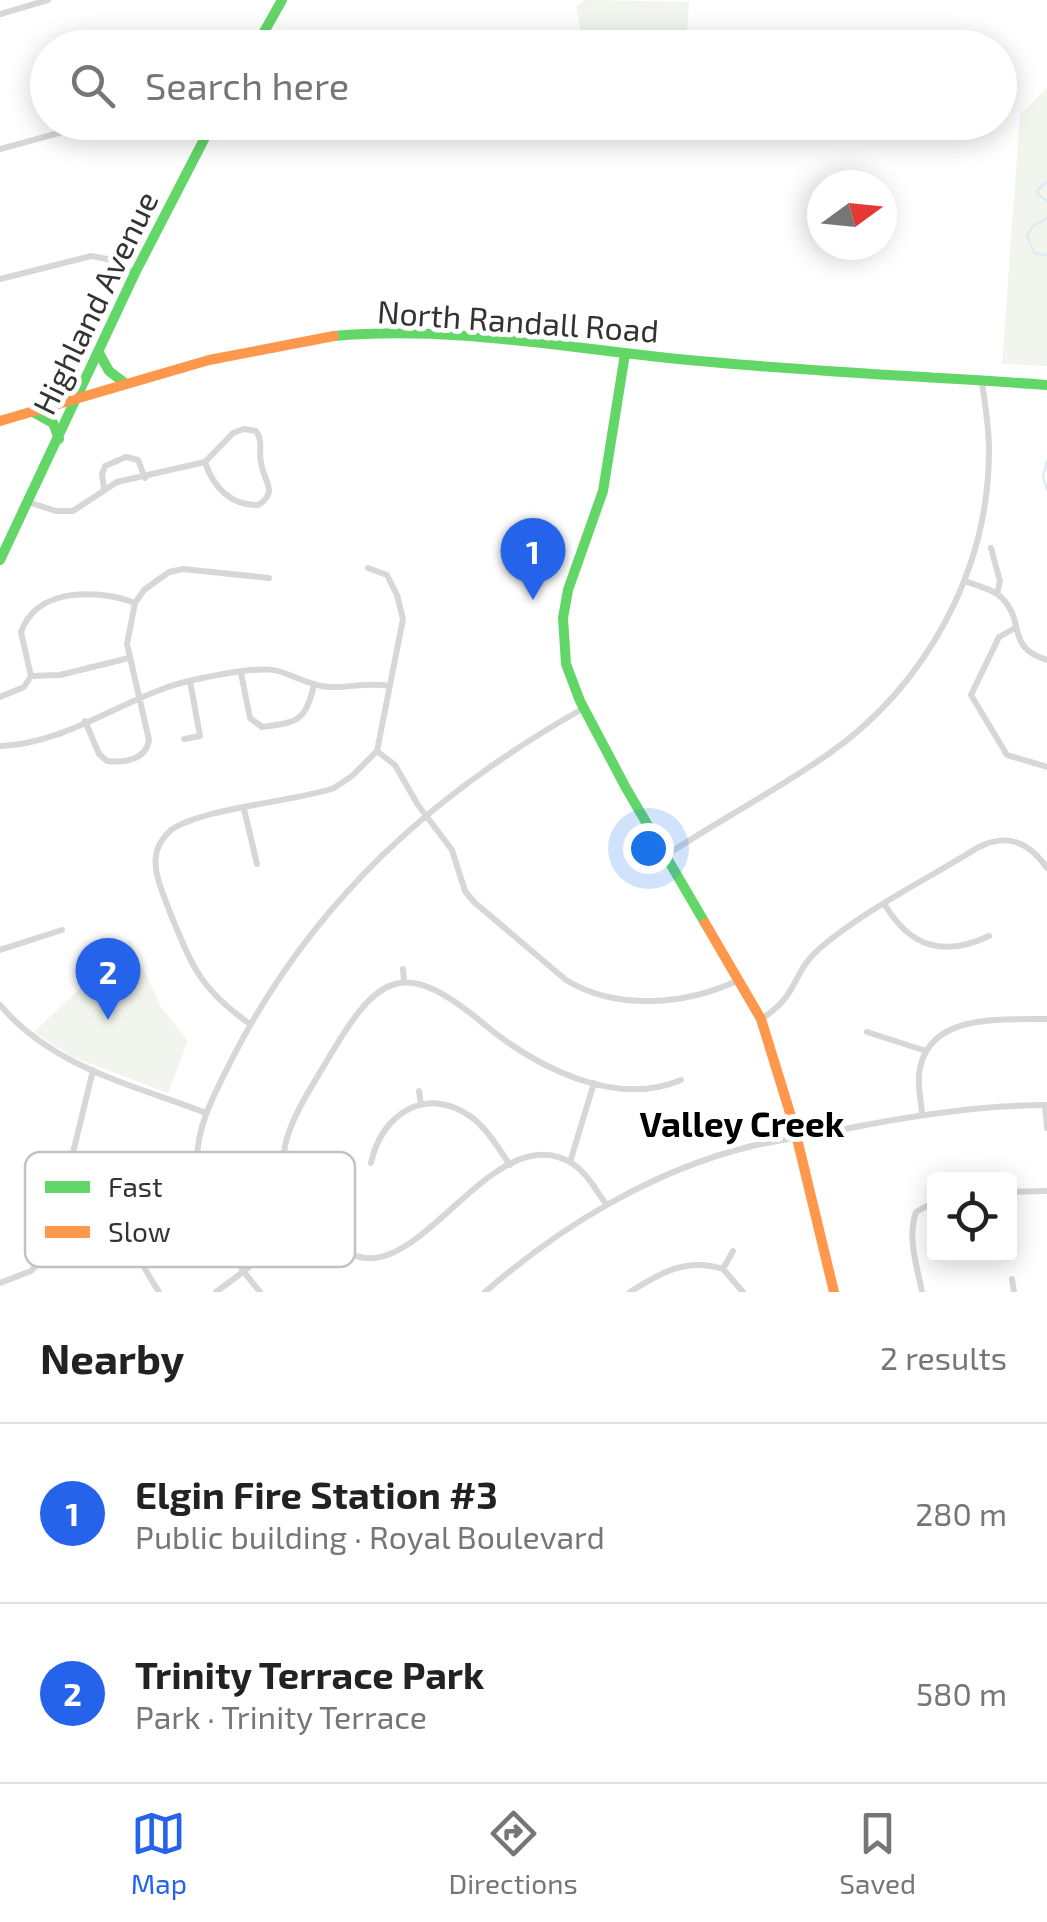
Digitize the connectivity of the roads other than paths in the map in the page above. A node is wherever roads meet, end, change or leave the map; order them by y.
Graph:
1 (48, 0) edge
2 (280, 1) edge
3 (19, 4) edge
4 (0, 14) edge
5 (265, 30) edge
6 (33, 140) edge
7 (200, 140) edge
8 (0, 149) edge
9 (135, 273) junction
10 (0, 279) edge
11 (99, 354) junction
12 (625, 354) junction
13 (982, 380) junction
14 (126, 384) junction
15 (1047, 385) edge
16 (78, 398) junction
17 (33, 412) junction
18 (0, 421) edge
19 (59, 439) junction
20 (205, 462) junction
21 (145, 478) junction
22 (104, 488) junction
23 (28, 502) junction
24 (991, 548) dead end
25 (0, 560) edge
26 (368, 568) dead end
27 (269, 578) dead end
28 (965, 581) junction
29 (997, 594) junction
30 (135, 602) junction
31 (1015, 628) junction
32 (129, 658) junction
33 (1047, 660) edge
34 (241, 672) junction
35 (31, 676) junction
36 (190, 680) junction
37 (314, 685) junction
38 (389, 686) junction
39 (0, 697) edge
40 (139, 698) junction
41 (584, 708) junction
42 (85, 721) junction
43 (184, 739) dead end
44 (0, 746) edge
45 (377, 751) junction
46 (1047, 767) edge
47 (244, 809) junction
48 (426, 815) junction
49 (665, 856) junction
50 (257, 864) dead end
51 (1047, 868) edge
52 (885, 905) junction
53 (62, 930) dead end
54 (989, 936) dead end
55 (0, 950) edge
56 (798, 956) dead end
57 (806, 961) junction
58 (403, 969) dead end
59 (740, 980) junction
60 (404, 982) junction
61 (0, 1005) edge
62 (1047, 1018) edge
63 (760, 1019) junction
64 (250, 1024) junction
65 (867, 1032) dead end
66 (926, 1052) junction
67 (93, 1070) junction
68 (681, 1080) dead end
69 (594, 1082) junction
70 (419, 1092) dead end
71 (1046, 1104) edge
72 (421, 1105) junction
73 (206, 1113) junction
74 (922, 1114) junction
75 (1047, 1128) edge
76 (797, 1136) junction
77 (74, 1152) edge
78 (198, 1152) edge
79 (286, 1152) edge
80 (570, 1162) junction
81 (372, 1163) dead end
82 (510, 1165) junction
83 (1047, 1191) edge
84 (1017, 1192) edge
85 (607, 1205) junction
86 (927, 1206) edge
87 (733, 1251) dead end
88 (355, 1256) edge
89 (35, 1267) edge
90 (145, 1267) edge
91 (242, 1267) edge
92 (249, 1267) edge
93 (723, 1268) junction
94 (244, 1271) junction
95 (1012, 1278) dead end
96 (0, 1282) edge
97 (159, 1292) edge
98 (216, 1292) edge
99 (260, 1292) edge
100 (485, 1292) edge
101 (630, 1292) edge
102 (743, 1292) edge
103 (834, 1292) edge
104 (922, 1292) edge
105 (1014, 1292) edge

1 - 3 street
2 - 5 main road
3 - 4 street
6 - 8 street
7 - 9 main road, Highland Avenue
9 - 10 street
9 - 11 main road, Highland Avenue
11 - 14 main road
11 - 16 main road, Highland Avenue
12 - 13 main road, North Randall Road
12 - 14 main road, North Randall Road
12 - 41 main road
13 - 15 main road, North Randall Road
13 - 28 street
14 - 16 main road, North Randall Road
16 - 17 main road, North Randall Road
16 - 19 main road, Highland Avenue
17 - 18 main road, North Randall Road
17 - 19 main road
19 - 23 main road, Highland Avenue
20 - 20 street
20 - 21 street
21 - 22 street
21 - 22 street
22 - 23 street
23 - 25 main road, Highland Avenue
24 - 29 street
26 - 38 street
27 - 30 street
28 - 29 street
28 - 49 street
29 - 31 street
30 - 32 street
30 - 35 street
31 - 33 street
31 - 46 street
32 - 35 street
32 - 40 street
34 - 36 street
34 - 37 street
34 - 37 street
35 - 39 street
36 - 40 street
36 - 43 street
37 - 38 street
38 - 45 street
40 - 42 street
40 - 42 street
41 - 48 street
41 - 49 main road
42 - 44 street
45 - 47 street
45 - 48 street
47 - 50 street
47 - 64 street
48 - 59 street
48 - 64 street
49 - 59 main road
51 - 52 street
52 - 54 street
52 - 57 street
53 - 55 street
56 - 57 street
57 - 63 street
58 - 60 street
59 - 63 main road
60 - 69 street
60 - 79 street
61 - 67 street
62 - 66 street
63 - 76 main road
64 - 73 street
65 - 66 street
66 - 74 street
67 - 73 street
67 - 77 street
68 - 69 street
69 - 80 street
70 - 72 street
71 - 74 street
71 - 75 street
72 - 81 street
72 - 82 street
73 - 78 street
74 - 76 street
76 - 85 street
76 - 103 main road
80 - 82 street
80 - 85 street
82 - 88 street
83 - 84 street
85 - 100 street
86 - 104 street
87 - 93 street
89 - 96 street
90 - 97 street
91 - 94 street
92 - 94 street
93 - 101 street
93 - 102 street
94 - 98 street
94 - 99 street
95 - 105 street

